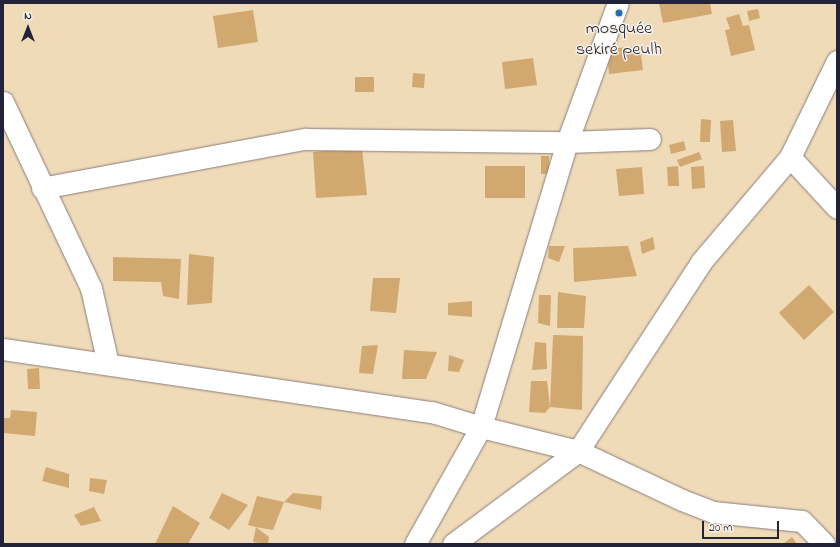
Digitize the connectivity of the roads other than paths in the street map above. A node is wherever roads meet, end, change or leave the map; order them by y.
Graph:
1 (618, 3) edge
2 (837, 61) edge
3 (3, 102) edge
4 (650, 139) dead end
5 (567, 142) junction
6 (790, 157) junction
7 (42, 188) junction
8 (837, 208) edge
9 (3, 348) edge
10 (108, 364) junction
11 (481, 427) junction
12 (578, 451) junction
13 (415, 544) edge
14 (453, 544) edge
15 (824, 544) edge

1 - 5 street
2 - 6 street
3 - 7 street
4 - 5 street
5 - 7 street
5 - 11 street
6 - 8 street
6 - 12 street
7 - 10 street
9 - 10 street
10 - 11 street
11 - 12 street
11 - 13 street
12 - 14 street
12 - 15 street

